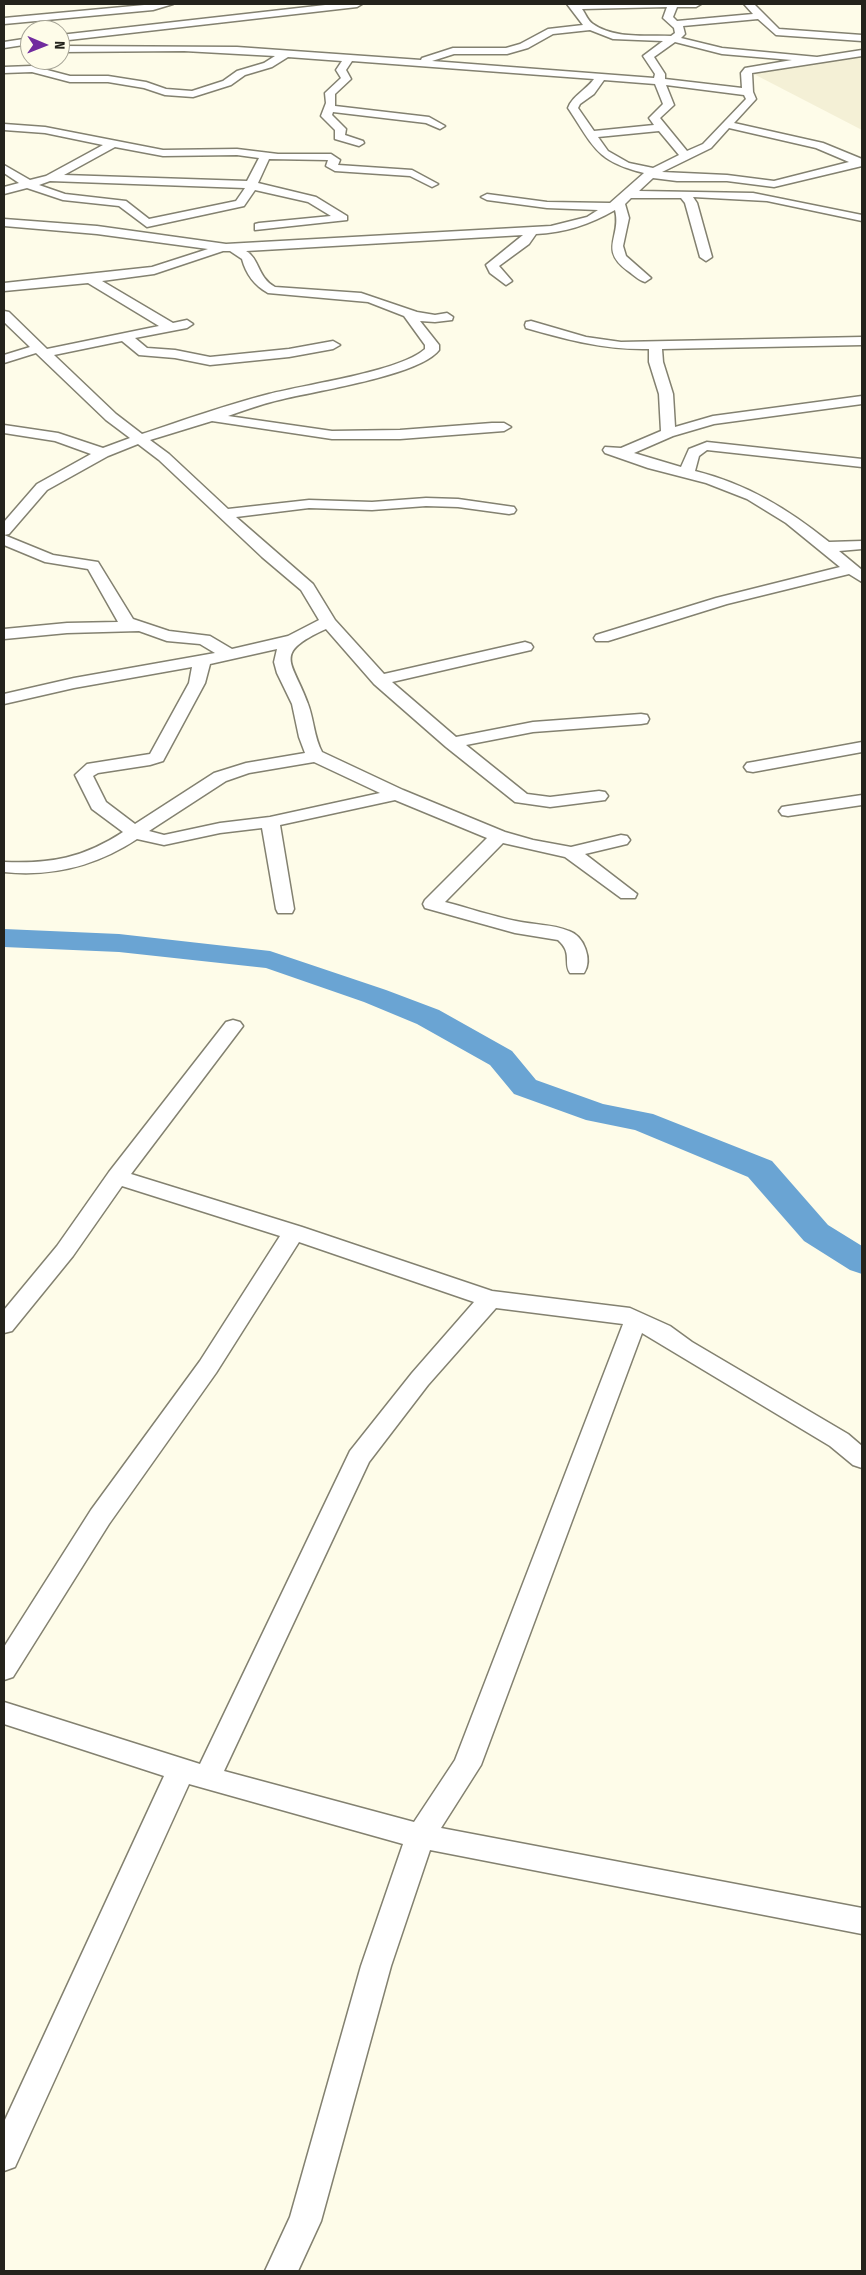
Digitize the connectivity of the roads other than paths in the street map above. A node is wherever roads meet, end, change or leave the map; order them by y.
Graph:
1 (168, 4) edge
2 (257, 4) edge
3 (357, 4) edge
4 (671, 4) edge
5 (696, 4) edge
6 (749, 4) edge
7 (574, 5) edge
8 (153, 8) junction
9 (300, 10) junction
10 (759, 16) junction
11 (4, 21) edge
12 (675, 24) junction
13 (163, 25) junction
14 (591, 27) junction
15 (70, 37) edge
16 (862, 38) edge
17 (675, 39) junction
18 (20, 43) edge
19 (4, 45) edge
20 (4, 50) edge
21 (20, 50) edge
22 (70, 50) edge
23 (862, 53) edge
24 (285, 54) junction
25 (348, 59) junction
26 (820, 60) junction
27 (419, 64) junction
28 (4, 70) edge
29 (601, 77) junction
30 (659, 81) junction
31 (748, 92) junction
32 (329, 108) junction
33 (729, 125) junction
34 (440, 126) dead end
35 (4, 127) edge
36 (662, 128) junction
37 (593, 134) junction
38 (360, 143) dead end
39 (112, 144) junction
40 (266, 156) junction
41 (686, 157) junction
42 (862, 162) edge
43 (4, 168) edge
44 (652, 173) junction
45 (50, 178) junction
46 (432, 184) dead end
47 (30, 185) junction
48 (250, 185) junction
49 (4, 191) edge
50 (686, 196) junction
51 (487, 197) dead end
52 (619, 202) junction
53 (228, 207) junction
54 (343, 218) junction
55 (862, 218) edge
56 (4, 222) edge
57 (251, 222) junction
58 (147, 223) junction
59 (532, 232) junction
60 (147, 236) junction
61 (336, 242) junction
62 (266, 246) junction
63 (230, 248) junction
64 (706, 257) dead end
65 (645, 278) dead end
66 (90, 279) junction
67 (506, 281) dead end
68 (4, 287) edge
69 (409, 314) junction
70 (4, 315) edge
71 (446, 317) dead end
72 (187, 324) dead end
73 (532, 325) dead end
74 (170, 326) junction
75 (124, 336) junction
76 (862, 341) edge
77 (333, 345) dead end
78 (656, 347) junction
79 (42, 351) junction
80 (4, 359) edge
81 (862, 400) edge
82 (208, 418) junction
83 (504, 427) dead end
84 (4, 429) edge
85 (668, 432) junction
86 (139, 439) junction
87 (103, 453) junction
88 (862, 463) edge
89 (687, 472) junction
90 (508, 510) dead end
91 (224, 514) junction
92 (4, 531) edge
93 (4, 540) edge
94 (862, 545) edge
95 (828, 546) junction
96 (857, 573) edge
97 (328, 622) junction
98 (137, 626) junction
99 (4, 634) edge
100 (602, 638) dead end
101 (288, 642) junction
102 (525, 647) dead end
103 (230, 655) junction
104 (202, 661) junction
105 (380, 680) junction
106 (4, 699) edge
107 (641, 719) dead end
108 (452, 743) junction
109 (862, 747) edge
110 (316, 756) junction
111 (753, 767) dead end
112 (397, 794) junction
113 (600, 796) dead end
114 (862, 800) edge
115 (788, 811) dead end
116 (270, 822) junction
117 (134, 832) junction
118 (500, 836) junction
119 (621, 840) dead end
120 (571, 852) junction
121 (4, 867) edge
122 (628, 894) dead end
123 (285, 909) dead end
124 (577, 969) dead end
125 (233, 1026) dead end
126 (117, 1177) junction
127 (294, 1232) junction
128 (490, 1299) junction
129 (636, 1319) junction
130 (4, 1325) edge
131 (862, 1459) edge
132 (4, 1669) edge
133 (4, 1713) edge
134 (194, 1774) junction
135 (420, 1836) junction
136 (862, 1921) edge
137 (4, 2156) edge
138 (282, 2271) edge

1 - 8 street
2 - 9 street
3 - 9 street
4 - 5 street
4 - 7 street
4 - 12 street
6 - 10 street
7 - 14 street
8 - 11 street
8 - 13 street
9 - 13 street
10 - 12 street
10 - 16 street
12 - 17 street
13 - 15 street
14 - 17 street
14 - 27 street
17 - 26 street
17 - 30 street
18 - 19 street
20 - 21 street
22 - 24 street
23 - 26 street
24 - 25 street
24 - 28 street
25 - 27 street
25 - 32 street
26 - 31 street
27 - 29 street
29 - 30 street
29 - 37 street
30 - 31 street
30 - 36 street
31 - 33 street
32 - 34 street
32 - 38 street
33 - 41 street
33 - 42 street
35 - 39 street
36 - 37 street
36 - 41 street
37 - 44 street
39 - 40 street
39 - 45 street
40 - 46 street
40 - 48 street
41 - 44 street
42 - 44 street
43 - 47 street
44 - 52 street
45 - 47 street
45 - 48 street
47 - 49 street
47 - 58 street
48 - 53 street
48 - 54 street
50 - 52 street
50 - 55 street
50 - 64 street
51 - 52 street
52 - 59 street
52 - 65 street
53 - 57 street
53 - 58 street
54 - 57 street
54 - 61 street
56 - 60 street
57 - 62 street
58 - 60 street
59 - 61 street
59 - 67 street
60 - 63 street
61 - 62 street
62 - 63 street
63 - 66 street
63 - 69 street
66 - 68 street
66 - 74 street
69 - 71 street
69 - 82 street
70 - 79 street
72 - 74 street
73 - 78 street
74 - 75 street
75 - 77 street
75 - 79 street
76 - 78 street
78 - 85 street
79 - 80 street
79 - 86 street
81 - 85 street
82 - 83 street
82 - 86 street
84 - 87 street
85 - 89 street
86 - 87 street
86 - 91 street
87 - 92 street
88 - 89 street
89 - 95 street
90 - 91 street
91 - 97 street
93 - 98 street
94 - 95 street
95 - 96 street
96 - 100 street
97 - 101 street
97 - 105 street
98 - 99 street
98 - 103 street
101 - 103 street
101 - 110 street
102 - 105 street
103 - 104 street
104 - 106 street
104 - 117 street
105 - 108 street
107 - 108 street
108 - 113 street
109 - 111 street
110 - 112 street
110 - 117 street
112 - 116 street
112 - 118 street
114 - 115 street
116 - 117 street
116 - 123 street
117 - 121 street
118 - 120 street
118 - 124 street
119 - 120 street
120 - 122 street
125 - 126 street
126 - 127 street
126 - 130 street
127 - 128 street
127 - 132 street
128 - 129 street
128 - 134 street
129 - 131 street
129 - 135 street
133 - 134 street
134 - 135 street
134 - 137 street
135 - 136 street
135 - 138 street

